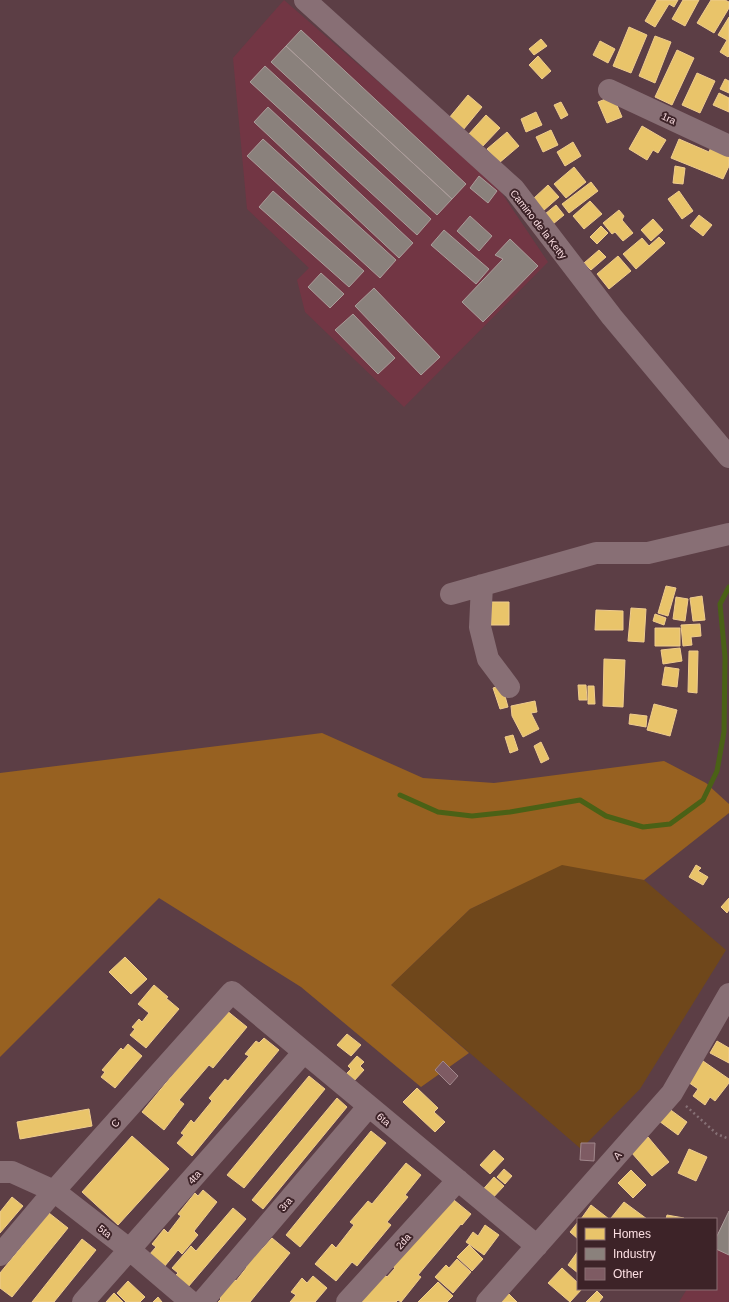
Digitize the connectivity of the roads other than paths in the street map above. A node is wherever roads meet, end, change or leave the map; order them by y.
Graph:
1 (305, 0) edge
2 (609, 90) dead end
3 (729, 146) edge
4 (729, 457) edge
5 (729, 534) edge
6 (482, 585) junction
7 (450, 594) dead end
8 (509, 687) dead end
9 (232, 992) joint
10 (729, 994) edge
11 (304, 1052) junction
12 (369, 1106) junction
13 (6, 1172) edge
14 (458, 1180) junction
15 (54, 1192) junction
16 (536, 1246) junction
17 (130, 1250) junction
18 (0, 1255) edge
19 (84, 1302) edge
20 (191, 1302) edge
21 (202, 1302) edge
22 (347, 1302) edge
23 (487, 1302) edge

1 - 4 street, Camino de la Ketty
2 - 3 street, 1ra
5 - 6 street
6 - 7 street
6 - 8 street
9 - 11 street, 6ta
9 - 15 street, C
10 - 16 street, A
11 - 12 street, 6ta
11 - 17 street, 4ta
12 - 14 street, 6ta
12 - 21 street, 3ra
13 - 15 street, 5ta
14 - 16 street, 6ta
14 - 22 street, 2da
15 - 17 street, 5ta
15 - 18 street, C
16 - 23 street, A
17 - 19 street, 4ta
17 - 20 street, 5ta

